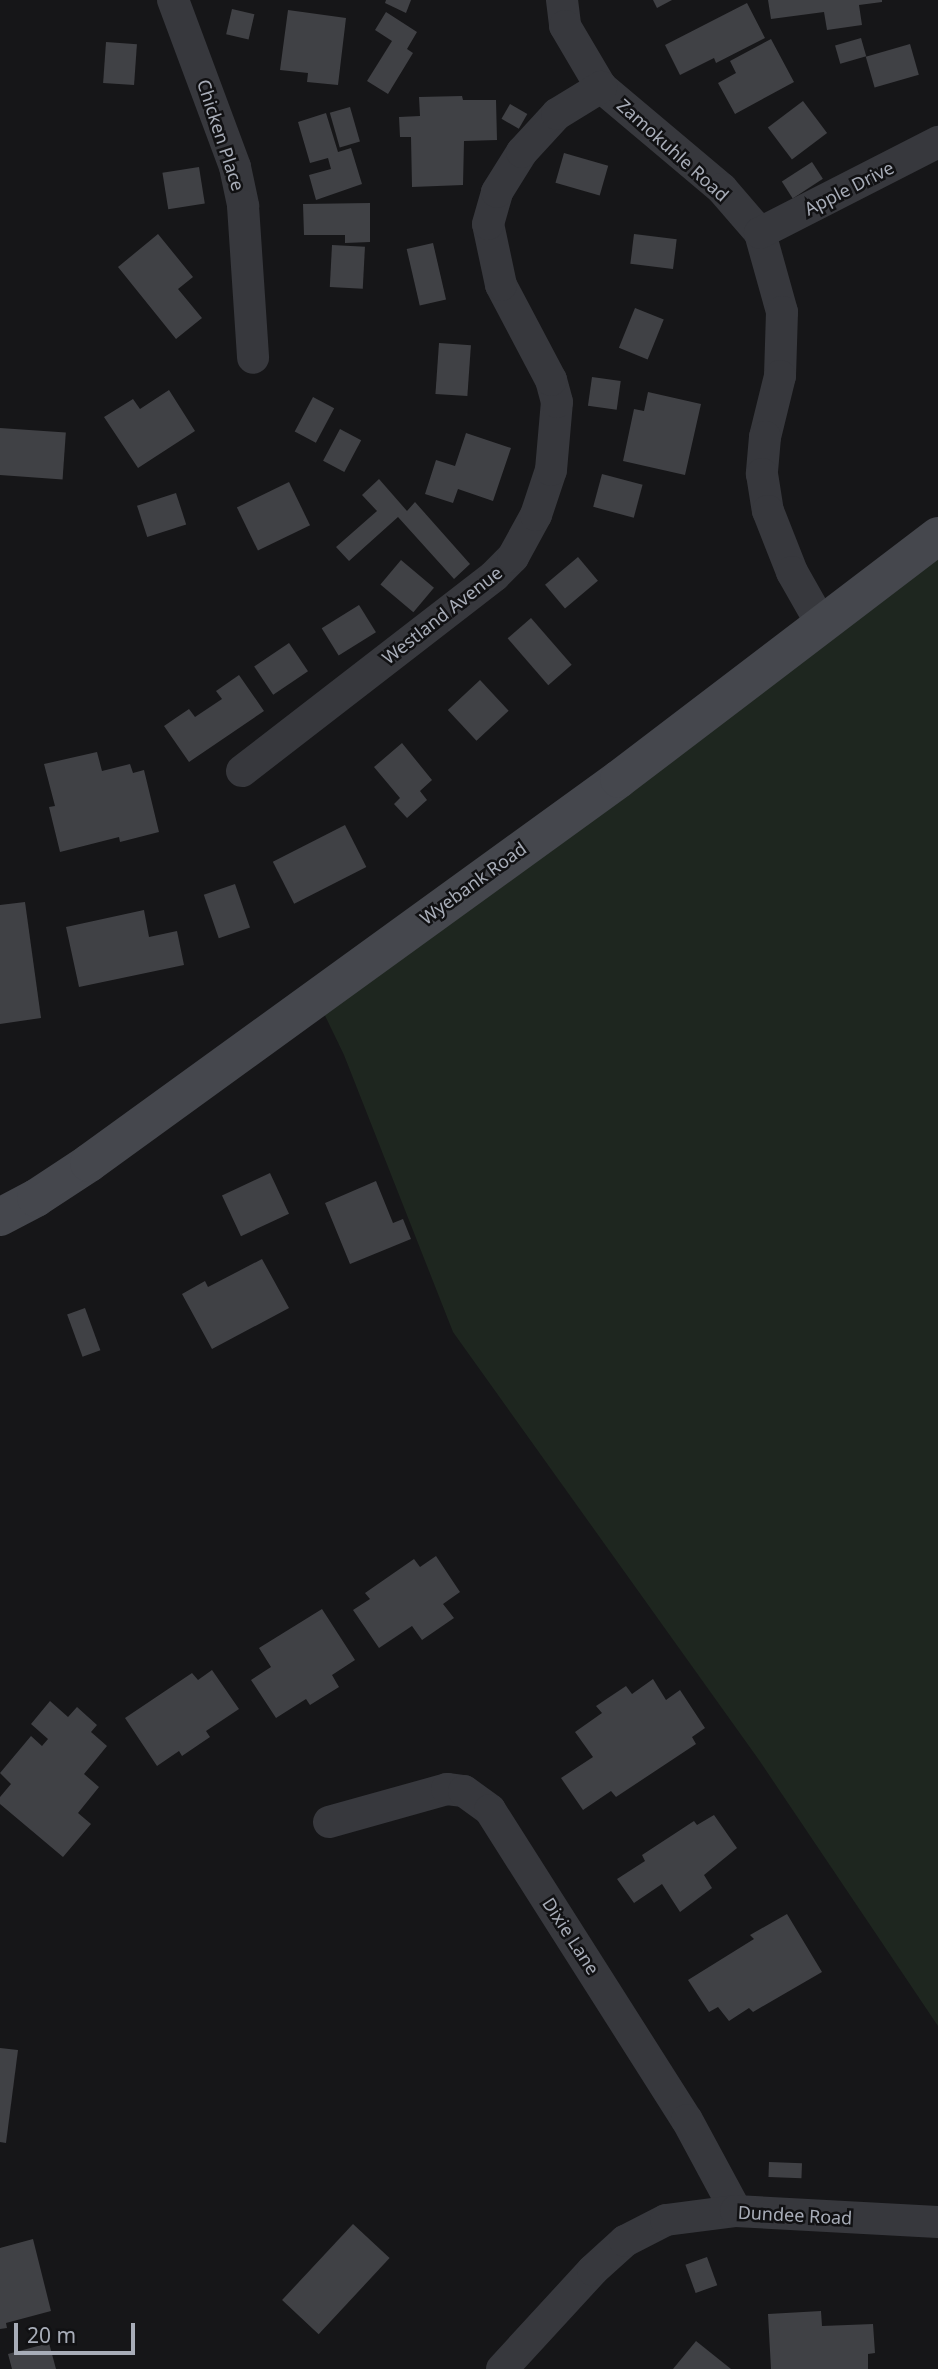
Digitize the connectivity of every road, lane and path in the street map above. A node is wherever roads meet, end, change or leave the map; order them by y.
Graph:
1 (173, 0) edge
2 (562, 0) edge
3 (601, 87) junction
4 (938, 142) edge
5 (760, 233) junction
6 (253, 358) dead end
7 (938, 536) edge
8 (821, 623) junction
9 (242, 771) dead end
10 (0, 1217) edge
11 (329, 1822) dead end
12 (736, 2211) junction
13 (938, 2222) edge
14 (502, 2369) edge

1 - 6 street, Chicken Place
2 - 3 street, Zamokuhle Road
3 - 5 street, Zamokuhle Road
3 - 9 street, Westland Avenue
4 - 5 street, Apple Drive
5 - 8 street, Zamokuhle Road
7 - 8 street, Wyebank Road
8 - 10 street, Wyebank Road
11 - 12 street, Dixie Lane
12 - 13 street, Dundee Road
12 - 14 street, Dundee Road

